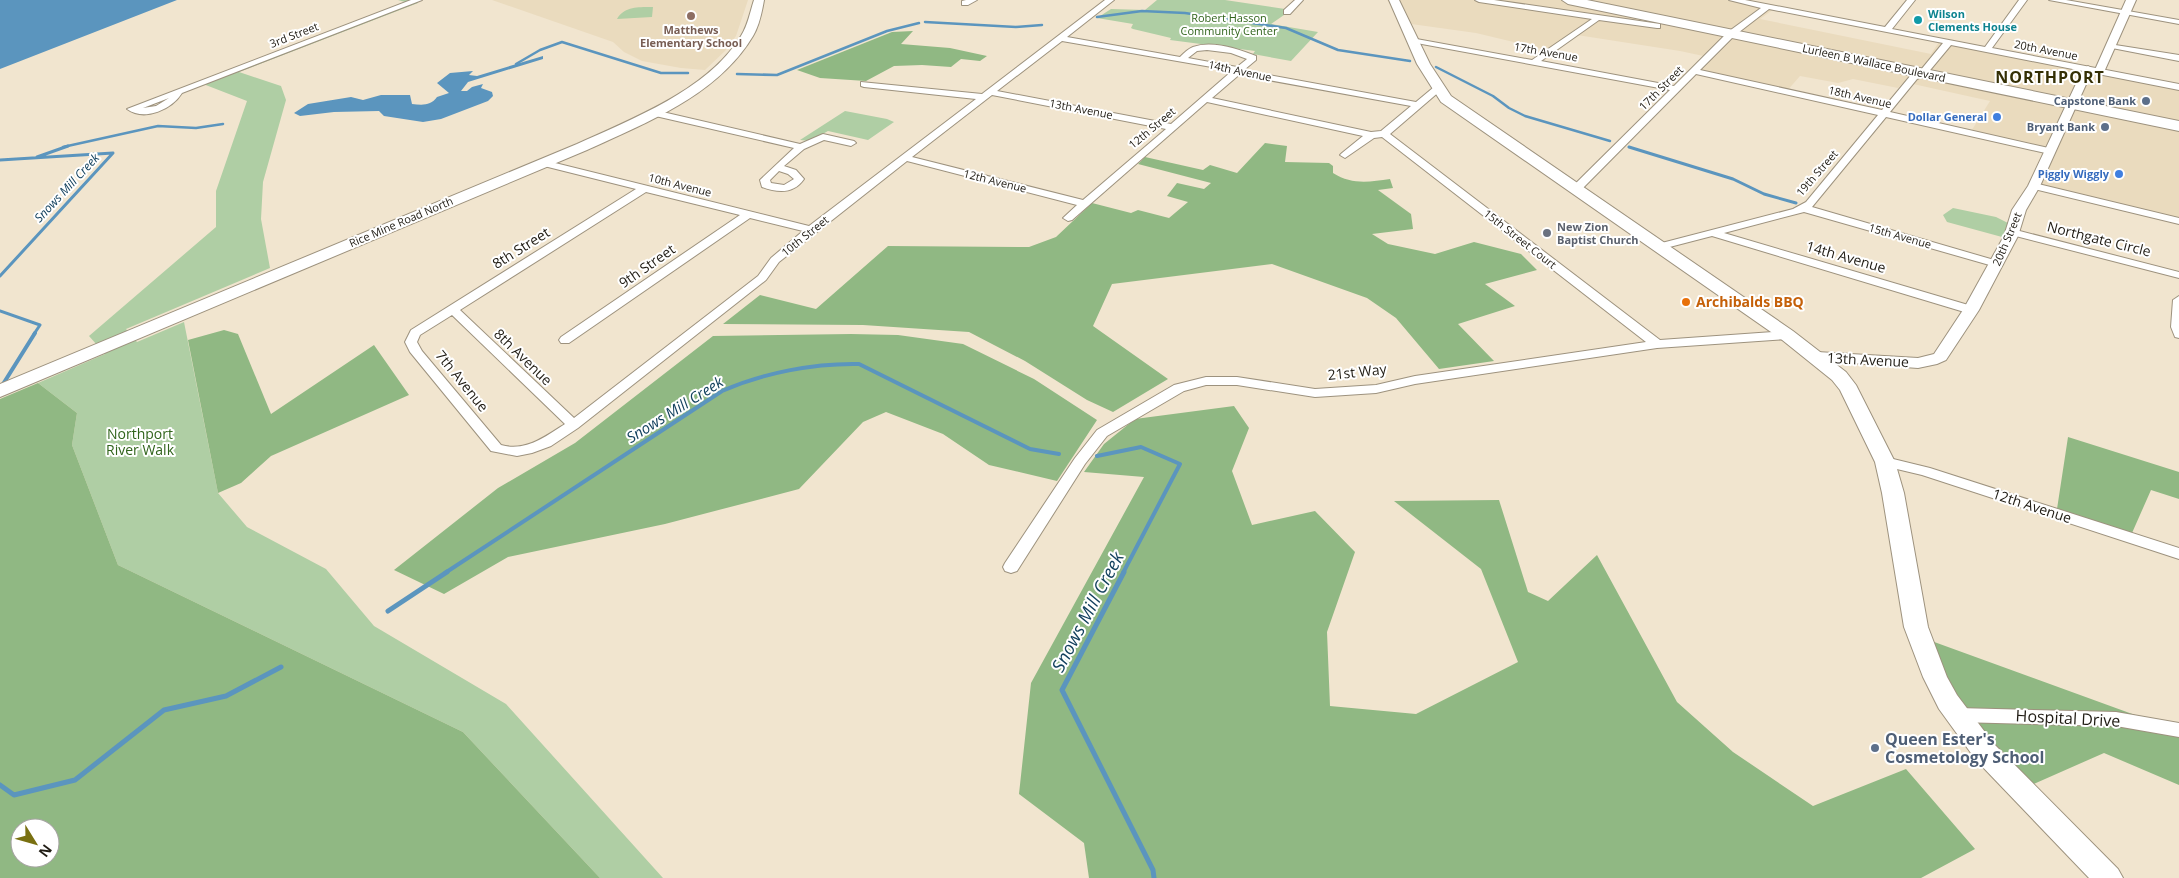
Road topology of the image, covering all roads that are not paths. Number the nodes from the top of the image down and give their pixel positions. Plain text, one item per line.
1 (418, 0) edge
2 (759, 0) edge
3 (973, 0) edge
4 (1110, 0) edge
5 (1299, 0) edge
6 (1394, 0) edge
7 (1479, 0) edge
8 (1568, 0) edge
9 (1733, 0) edge
10 (1912, 0) edge
11 (2023, 0) edge
12 (2053, 0) edge
13 (2131, 0) edge
14 (965, 3) dead end
15 (1767, 7) junction
16 (1287, 12) dead end
17 (2126, 12) junction
18 (1632, 13) junction
19 (1596, 17) junction
20 (1620, 20) junction
21 (2179, 22) edge
22 (1657, 26) dead end
23 (1887, 30) junction
24 (1731, 34) junction
25 (1060, 38) junction
26 (1411, 40) junction
27 (1948, 42) junction
28 (2112, 46) junction
29 (1987, 50) junction
30 (2179, 58) edge
31 (1182, 59) junction
32 (1534, 62) junction
33 (1239, 70) junction
34 (2094, 70) junction
35 (1695, 71) junction
36 (1923, 73) junction
37 (864, 84) dead end
38 (2179, 87) edge
39 (1437, 88) junction
40 (1677, 89) junction
41 (179, 91) dead end
42 (986, 95) junction
43 (1206, 99) junction
44 (1419, 104) junction
45 (2073, 104) junction
46 (654, 113) junction
47 (1883, 114) junction
48 (2179, 126) edge
49 (1172, 127) junction
50 (1384, 134) junction
51 (1371, 135) junction
52 (851, 143) dead end
53 (801, 147) junction
54 (2050, 151) junction
55 (1345, 155) dead end
56 (906, 158) junction
57 (543, 163) junction
58 (779, 168) dead end
59 (2034, 186) junction
60 (643, 189) junction
61 (1576, 190) junction
62 (1083, 203) junction
63 (1803, 208) junction
64 (747, 216) junction
65 (1068, 218) dead end
66 (2179, 221) edge
67 (811, 230) junction
68 (2012, 232) junction
69 (1712, 233) junction
70 (1658, 247) junction
71 (1997, 264) junction
72 (2179, 275) edge
73 (2179, 300) edge
74 (453, 309) junction
75 (1971, 310) junction
76 (415, 333) joint
77 (2179, 334) edge
78 (1787, 335) junction
79 (564, 340) dead end
80 (1657, 344) junction
81 (1817, 357) junction
82 (1918, 363) joint
83 (0, 391) edge
84 (573, 425) junction
85 (496, 448) joint
86 (1885, 462) junction
87 (2179, 554) edge
88 (1011, 566) dead end
89 (1956, 715) junction
90 (2179, 730) edge
91 (2108, 878) edge

1 - 41 street, 3rd Street
2 - 46 main road, Rice Mine Road North
3 - 14 street
4 - 25 street, 10th Street
5 - 16 street
6 - 26 main road
7 - 19 street
8 - 18 highway, Lurleen B Wallace Boulevard
9 - 15 street, 20th Avenue
10 - 23 street
11 - 29 street
12 - 17 street
13 - 17 street, 20th Street
15 - 23 street, 20th Avenue
15 - 24 street, 17th Street
17 - 21 street
17 - 28 street, 20th Street
18 - 20 street
18 - 24 highway, Lurleen B Wallace Boulevard
19 - 20 street
19 - 32 street
20 - 22 street
23 - 27 street, 20th Avenue
24 - 35 street, 17th Street
24 - 36 highway, Lurleen B Wallace Boulevard
25 - 31 street, 14th Avenue
25 - 42 street, 10th Street
26 - 32 street, 17th Avenue
26 - 39 main road
27 - 29 street, 20th Avenue
27 - 36 street, 19th Street
28 - 30 street
28 - 34 street, 20th Street
29 - 34 street, 20th Avenue
31 - 33 street, 14th Avenue
31 - 33 street, 12th Street
32 - 40 street, 17th Avenue
33 - 43 street, 12th Street
33 - 44 street, 14th Avenue
34 - 38 street, 20th Avenue
34 - 45 street, 20th Street
35 - 40 street, 17th Street
35 - 47 street, 18th Avenue
36 - 45 highway, Lurleen B Wallace Boulevard
36 - 47 street, 19th Street
37 - 42 street, 13th Avenue
39 - 44 street
39 - 61 main road
40 - 61 street, 17th Street
42 - 49 street, 13th Avenue
42 - 56 street, 10th Street
43 - 49 street, 12th Street
43 - 51 street
44 - 50 street
45 - 48 highway, Lurleen B Wallace Boulevard
45 - 54 street, 20th Street
46 - 53 street
46 - 57 main road, Rice Mine Road North
47 - 54 street, 18th Avenue
47 - 63 street, 19th Street
49 - 62 street, 12th Street
50 - 51 street
50 - 80 street, 15th Street Court
51 - 55 street
52 - 53 street
53 - 58 street
54 - 59 street, 20th Street
56 - 62 street, 12th Avenue
56 - 67 street, 10th Street
57 - 60 street, 10th Avenue
57 - 83 main road, Rice Mine Road North
59 - 66 street
59 - 68 street, 20th Street
60 - 64 street, 10th Avenue
60 - 74 street, 8th Street
61 - 70 main road
62 - 65 street, 12th Street
63 - 69 street, 19th Street
63 - 71 street, 15th Avenue
64 - 67 street, 10th Avenue
64 - 79 street, 9th Street
67 - 84 street, 10th Street
68 - 71 street, 20th Street
68 - 72 street, Northgate Circle
69 - 70 street, 19th Street
69 - 75 street, 14th Avenue
70 - 78 main road
71 - 75 street, 20th Street
73 - 77 street
74 - 76 street, 8th Street
74 - 84 street, 8th Avenue
75 - 82 street, 20th Street
76 - 85 street, 7th Avenue
78 - 80 street, 21st Way
78 - 81 main road
80 - 88 street, 21st Way
81 - 82 street, 13th Avenue
81 - 86 main road
84 - 85 street, 10th Street
86 - 87 street, 12th Avenue
86 - 89 main road
89 - 90 street, Hospital Drive
89 - 91 main road

